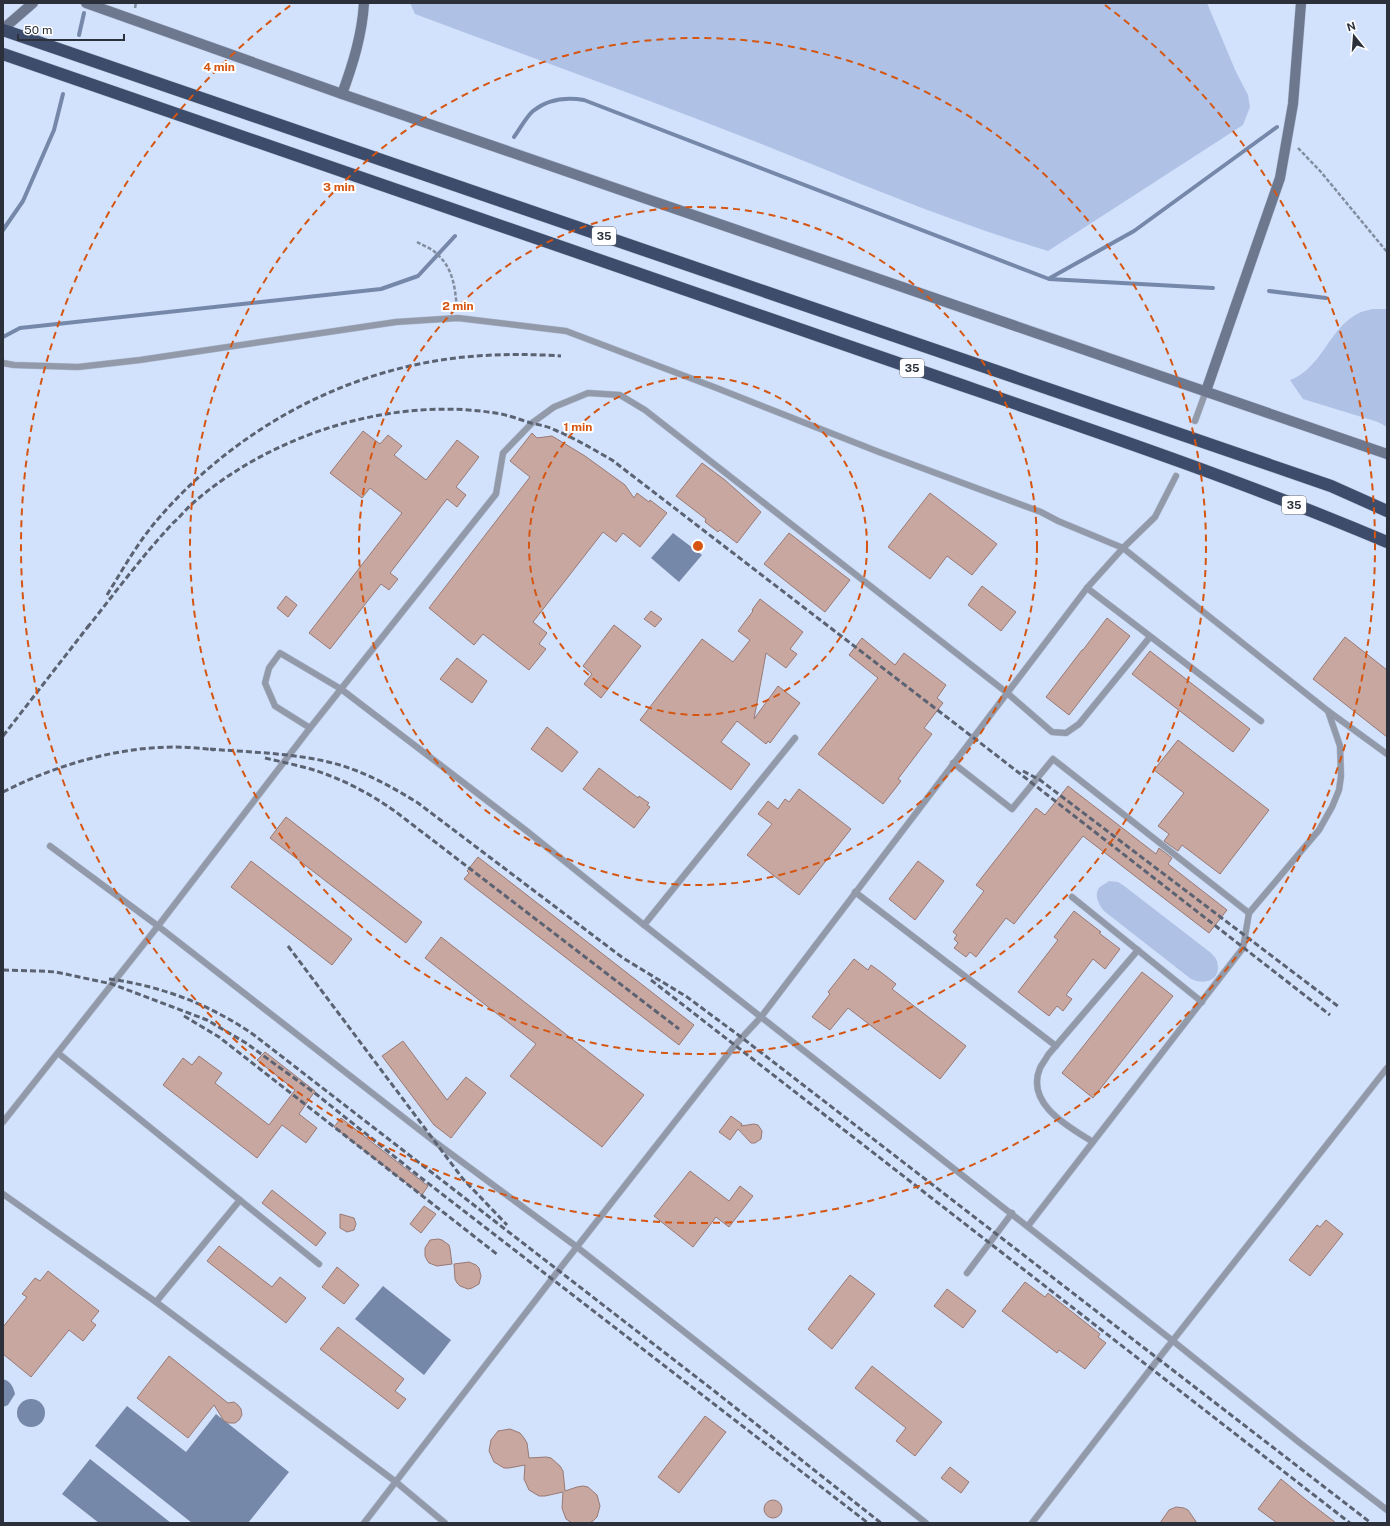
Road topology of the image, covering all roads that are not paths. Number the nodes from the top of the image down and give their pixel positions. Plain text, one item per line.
1 (33, 3) edge
2 (86, 3) edge
3 (364, 3) edge
4 (1301, 3) edge
5 (3, 29) edge
6 (3, 54) edge
7 (342, 94) junction
8 (3, 363) edge
9 (1206, 391) junction
10 (1195, 421) dead end
11 (1387, 454) edge
12 (1176, 476) dead end
13 (1387, 511) edge
14 (1387, 542) edge
15 (1123, 548) junction
16 (1087, 588) junction
17 (1150, 637) junction
18 (341, 689) junction
19 (1006, 692) junction
20 (1328, 711) junction
21 (1261, 721) dead end
22 (310, 728) junction
23 (795, 738) dead end
24 (1387, 754) edge
25 (953, 763) junction
26 (50, 846) dead end
27 (855, 892) junction
28 (1072, 897) dead end
29 (1249, 913) junction
30 (644, 925) junction
31 (158, 926) junction
32 (1138, 950) junction
33 (1202, 1002) junction
34 (761, 1017) junction
35 (1056, 1046) junction
36 (58, 1053) junction
37 (1387, 1068) edge
38 (3, 1122) edge
39 (1093, 1142) junction
40 (3, 1194) edge
41 (240, 1200) junction
42 (1012, 1213) junction
43 (1028, 1226) junction
44 (577, 1247) junction
45 (319, 1264) dead end
46 (967, 1273) dead end
47 (156, 1302) junction
48 (1173, 1341) junction
49 (396, 1482) junction
50 (1387, 1510) edge
51 (364, 1523) edge
52 (445, 1523) edge
53 (926, 1523) edge
54 (1032, 1523) edge

1 - 5 street
2 - 7 street
3 - 7 street
4 - 9 street
5 - 13 highway, 35
6 - 14 highway, 35
7 - 9 street
8 - 15 lane
9 - 10 lane
9 - 11 street
12 - 15 lane
15 - 16 lane
15 - 20 lane
16 - 17 lane
16 - 19 lane
17 - 19 lane
17 - 21 lane
18 - 19 lane
18 - 22 lane
18 - 22 lane
18 - 30 lane
19 - 25 lane
20 - 24 lane
20 - 29 lane
22 - 31 lane
23 - 30 lane
25 - 27 lane
25 - 29 lane
26 - 31 lane
27 - 34 lane
27 - 35 lane
28 - 32 lane
29 - 33 lane
30 - 34 lane
31 - 36 lane
31 - 44 lane
32 - 33 lane
32 - 35 lane
33 - 39 lane
34 - 42 lane
34 - 44 lane
35 - 39 lane
36 - 38 lane
36 - 41 lane
37 - 48 lane
39 - 43 lane
40 - 47 lane
41 - 45 lane
41 - 47 lane
42 - 43 lane
42 - 46 lane
43 - 48 lane
44 - 49 lane
44 - 53 lane
47 - 49 lane
48 - 50 lane
48 - 54 lane
49 - 51 lane
49 - 52 lane

